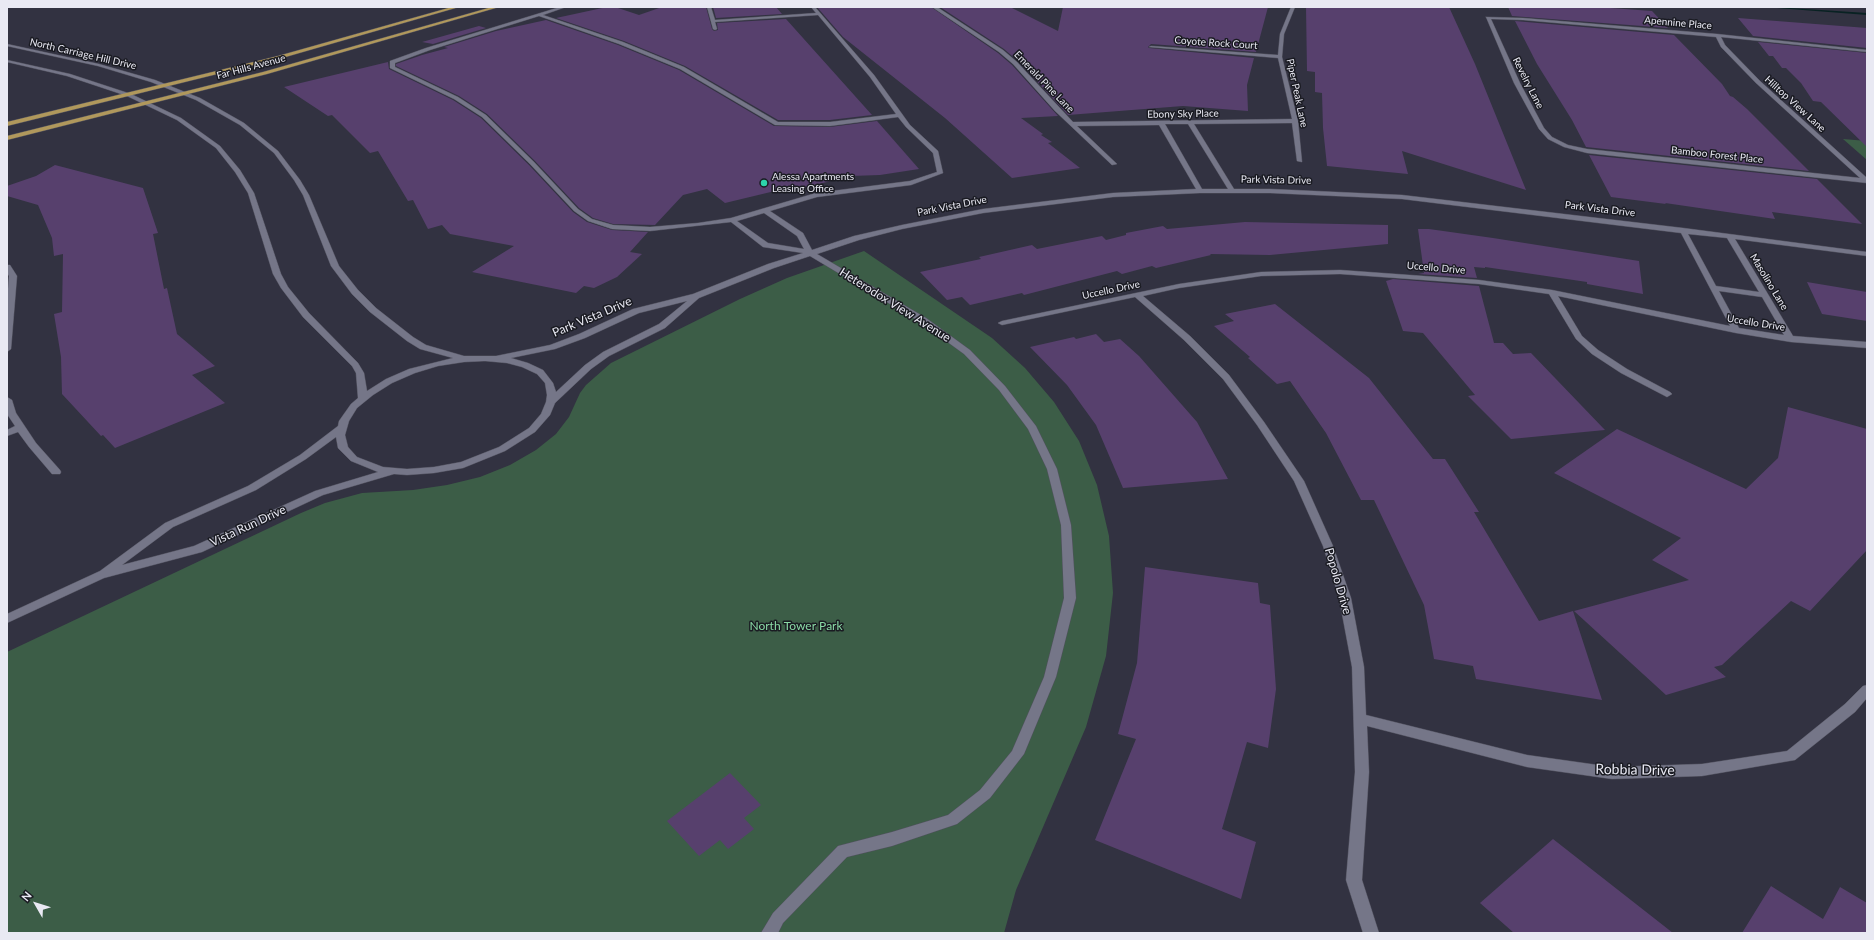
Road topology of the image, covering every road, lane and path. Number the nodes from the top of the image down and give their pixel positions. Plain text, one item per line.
1 (457, 7) edge
2 (497, 7) edge
3 (564, 7) edge
4 (709, 7) edge
5 (813, 7) edge
6 (934, 7) edge
7 (1293, 7) edge
8 (818, 14) junction
9 (540, 15) junction
10 (1488, 18) joint
11 (713, 21) junction
12 (715, 29) dead end
13 (1717, 35) junction
14 (7, 45) edge
15 (1151, 47) dead end
16 (1866, 52) edge
17 (1280, 57) junction
18 (7, 61) edge
19 (166, 85) junction
20 (187, 93) junction
21 (129, 95) junction
22 (147, 104) junction
23 (899, 115) junction
24 (1295, 121) junction
25 (1161, 123) junction
26 (1190, 123) junction
27 (7, 124) edge
28 (1072, 124) junction
29 (7, 138) edge
30 (1566, 146) joint
31 (1300, 161) dead end
32 (1114, 164) dead end
33 (1867, 181) edge
34 (1200, 191) junction
35 (1232, 191) junction
36 (766, 211) junction
37 (732, 220) junction
38 (1683, 230) junction
39 (1729, 236) junction
40 (809, 252) junction
41 (1867, 254) edge
42 (7, 267) edge
43 (1713, 288) junction
44 (1552, 292) junction
45 (1136, 294) junction
46 (1764, 295) junction
47 (696, 296) junction
48 (8, 320) edge
49 (1002, 324) dead end
50 (1736, 331) junction
51 (1791, 339) junction
52 (1867, 345) edge
53 (7, 349) edge
54 (464, 359) junction
55 (496, 359) junction
56 (1667, 394) dead end
57 (363, 398) junction
58 (7, 400) edge
59 (551, 402) junction
60 (21, 427) junction
61 (342, 428) junction
62 (7, 433) edge
63 (394, 471) junction
64 (56, 472) dead end
65 (100, 575) junction
66 (7, 619) edge
67 (1867, 690) edge
68 (1360, 719) junction
69 (769, 933) edge
70 (1371, 933) edge

1 - 19 main road, Far Hills Avenue
2 - 20 main road, Far Hills Avenue
3 - 9 street
4 - 11 street
5 - 8 street
6 - 28 street, Emerald Pine Lane
7 - 17 street, Piper Peak Lane
8 - 11 street
8 - 23 street
9 - 23 street
9 - 37 street
10 - 13 street, Apennine Place
10 - 30 street, Revelry Lane
11 - 12 street
13 - 16 street, Apennine Place
13 - 33 street, Hilltop View Lane
14 - 19 street, North Carriage Hill Drive
15 - 17 street, Coyote Rock Court
17 - 24 street, Piper Peak Lane
18 - 21 street, North Carriage Hill Drive
19 - 20 street, North Carriage Hill Drive
19 - 21 main road, Far Hills Avenue
20 - 22 main road, Far Hills Avenue
20 - 54 street, North Carriage Hill Drive
21 - 22 street, North Carriage Hill Drive
21 - 27 main road, Far Hills Avenue
22 - 29 main road, Far Hills Avenue
22 - 57 street, North Carriage Hill Drive
23 - 36 street
24 - 26 street, Ebony Sky Place
24 - 31 street, Piper Peak Lane
25 - 26 street, Ebony Sky Place
25 - 28 street, Ebony Sky Place
25 - 34 street
26 - 35 street
28 - 32 street, Emerald Pine Lane
30 - 33 street, Bamboo Forest Place
34 - 35 street, Park Vista Drive
34 - 40 street, Park Vista Drive
35 - 38 street, Park Vista Drive
36 - 37 street
36 - 40 street
37 - 40 street
38 - 39 street, Park Vista Drive
38 - 43 street
39 - 41 street, Park Vista Drive
39 - 46 street, Masolino Lane
40 - 47 street, Park Vista Drive
40 - 69 street, Heterodox View Avenue
42 - 48 street
43 - 46 street
43 - 50 street
44 - 45 street, Uccello Drive
44 - 50 street, Uccello Drive
44 - 56 street
45 - 49 street, Uccello Drive
45 - 68 street, Popolo Drive
46 - 51 street, Masolino Lane
47 - 55 street, Park Vista Drive
47 - 59 street, Park Vista Drive
48 - 53 street
50 - 51 street, Uccello Drive
51 - 52 street, Uccello Drive
54 - 55 street
54 - 57 street
55 - 59 street
57 - 61 street
58 - 60 street
59 - 63 street, Park Vista Drive
60 - 62 street
60 - 64 street
61 - 63 street
61 - 65 street, Vista Run Drive
63 - 65 street, Vista Run Drive
65 - 66 street, Vista Run Drive
67 - 68 street, Robbia Drive
68 - 70 street, Popolo Drive

